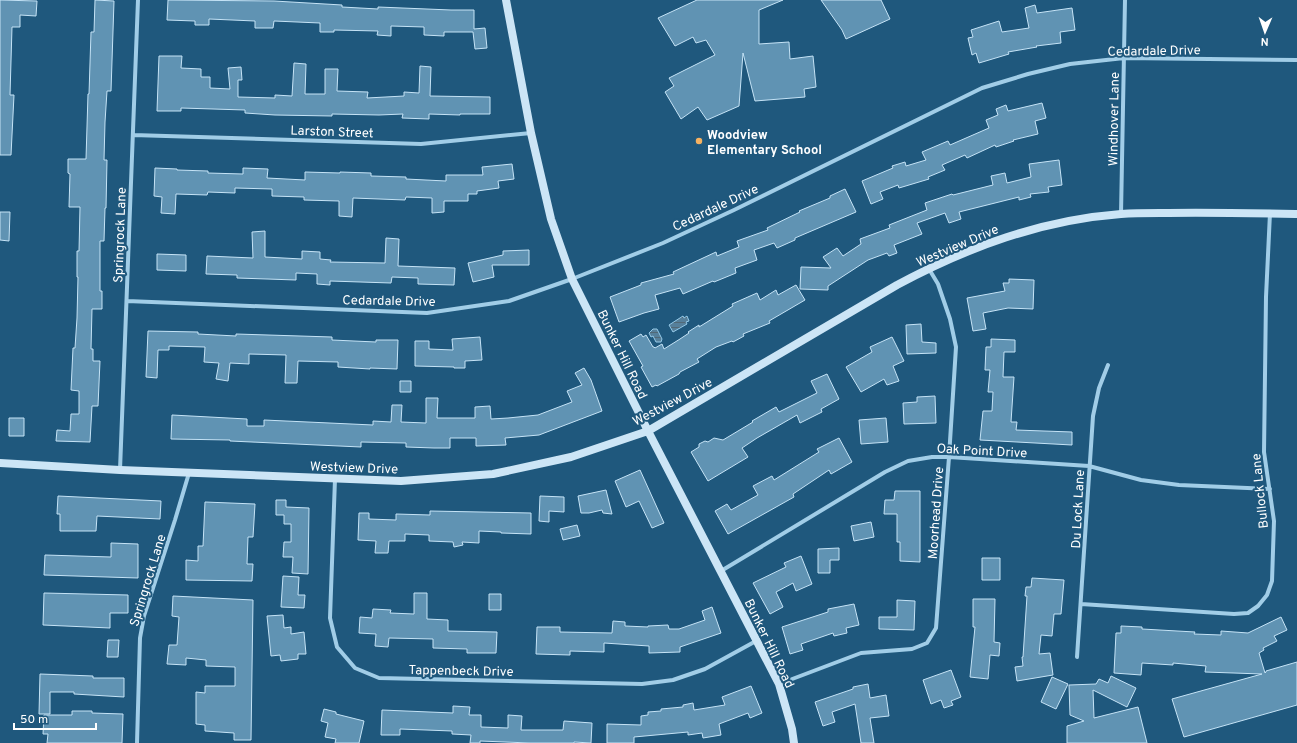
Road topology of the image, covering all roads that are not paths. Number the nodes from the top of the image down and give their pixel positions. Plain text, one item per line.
1 (138, 0) edge
2 (506, 0) edge
3 (1125, 0) edge
4 (1124, 58) junction
5 (1297, 60) edge
6 (531, 133) junction
7 (133, 135) junction
8 (1270, 213) junction
9 (1121, 214) junction
10 (1297, 214) edge
11 (929, 268) junction
12 (572, 279) junction
13 (127, 301) junction
14 (1108, 365) dead end
15 (648, 431) junction
16 (949, 457) junction
17 (0, 463) edge
18 (1089, 466) junction
19 (120, 470) junction
20 (189, 473) junction
21 (335, 479) junction
22 (1270, 489) junction
23 (721, 571) junction
24 (1081, 604) junction
25 (756, 641) junction
26 (1076, 657) dead end
27 (779, 684) junction
28 (137, 743) edge
29 (794, 743) edge

1 - 7 street, Springrock Lane
2 - 6 main road, Bunker Hill Road
3 - 4 street, Windhover Lane
4 - 5 street, Cedardale Drive
4 - 9 street, Windhover Lane
4 - 12 street, Cedardale Drive
6 - 7 street, Larston Street
6 - 12 main road, Bunker Hill Road
7 - 13 street, Springrock Lane
8 - 9 main road, Westview Drive
8 - 10 main road, Westview Drive
8 - 22 street, Bullock Lane
9 - 11 main road, Westview Drive
11 - 15 main road, Westview Drive
11 - 16 street, Moorhead Drive
12 - 13 street, Cedardale Drive
12 - 15 main road, Bunker Hill Road
13 - 19 street, Springrock Lane
14 - 18 street, Du Lock Lane
15 - 21 main road, Westview Drive
15 - 23 main road, Bunker Hill Road
16 - 18 street, Oak Point Drive
16 - 23 street, Oak Point Drive
16 - 27 street, Moorhead Drive
17 - 19 main road, Westview Drive
18 - 22 street, Oak Point Drive
18 - 24 street, Du Lock Lane
19 - 20 main road, Westview Drive
20 - 21 main road, Westview Drive
20 - 28 street, Springrock Lane
21 - 25 street, Tappenbeck Drive
22 - 24 street, Bullock Lane
23 - 25 main road, Bunker Hill Road
24 - 26 street, Du Lock Lane
25 - 27 main road, Bunker Hill Road
27 - 29 main road, Bunker Hill Road

